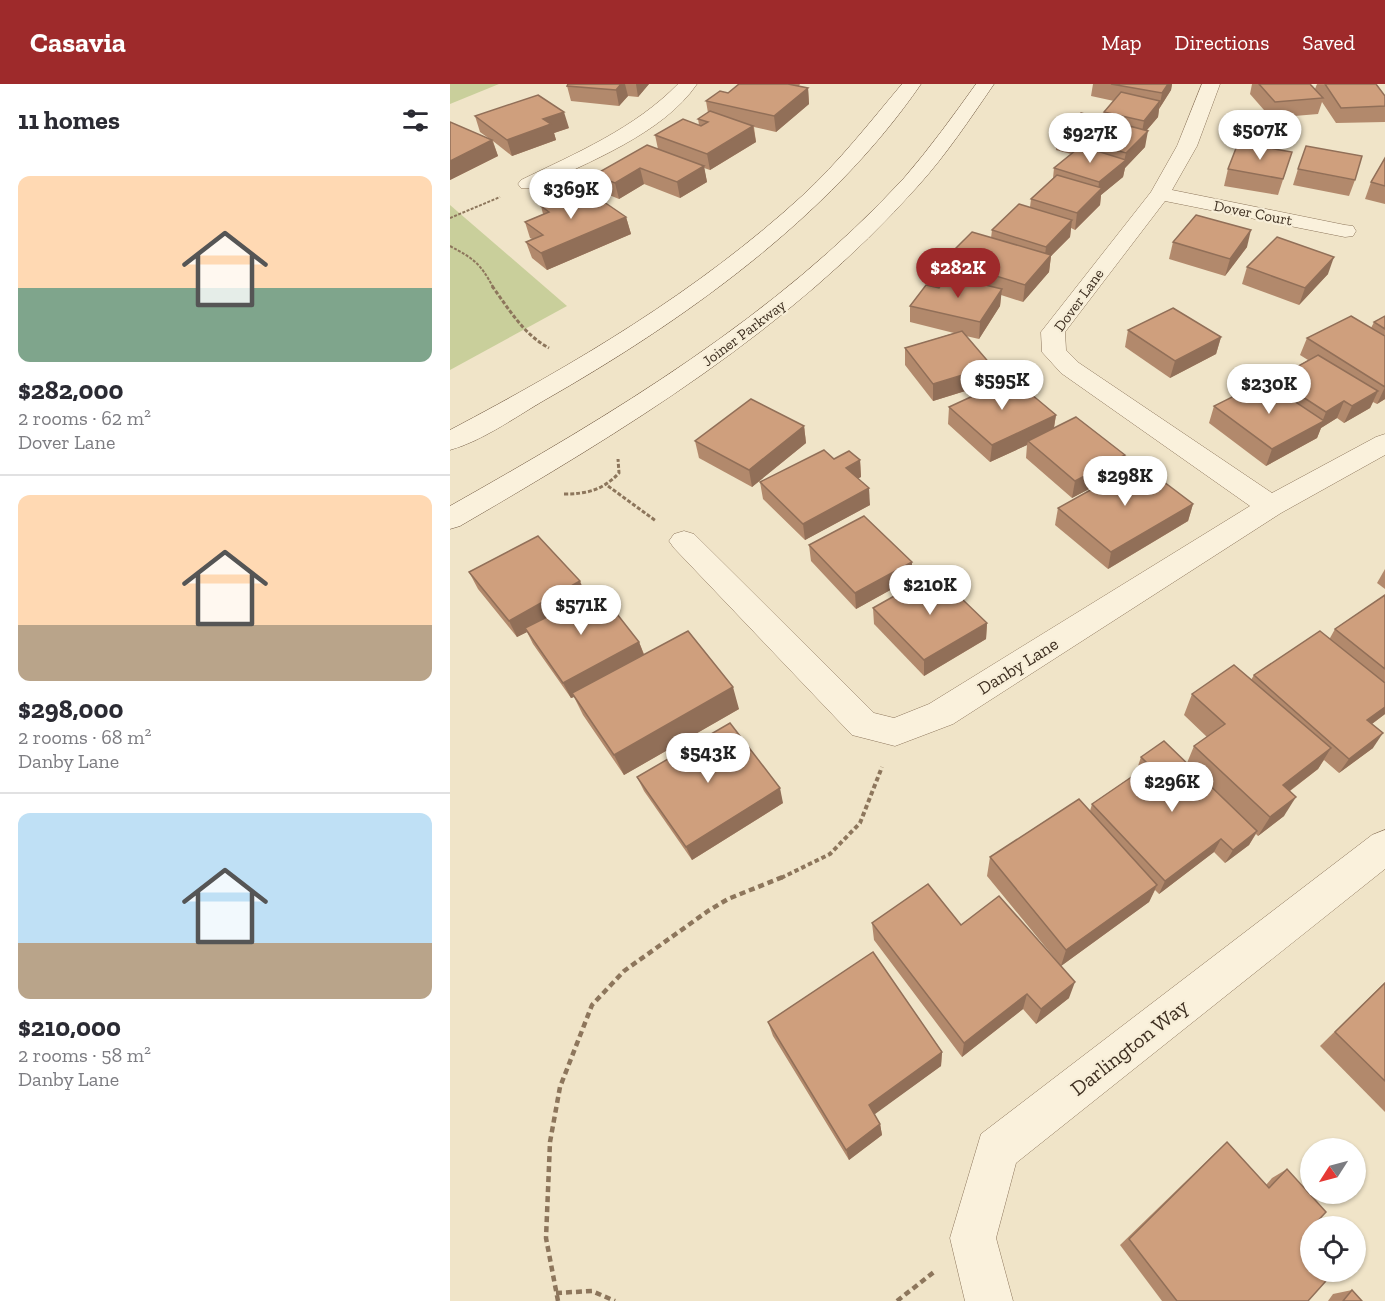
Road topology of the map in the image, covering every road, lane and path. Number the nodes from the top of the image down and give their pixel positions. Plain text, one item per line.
1 (688, 84) edge
2 (912, 84) edge
3 (985, 84) edge
4 (1211, 84) edge
5 (528, 184) joint
6 (1160, 194) junction
7 (450, 218) edge
8 (1345, 231) dead end
9 (450, 246) edge
10 (580, 367) junction
11 (450, 441) edge
12 (1385, 443) edge
13 (608, 486) dead end
14 (1272, 506) junction
15 (450, 519) edge
16 (684, 541) joint
17 (895, 732) junction
18 (1385, 847) edge
19 (556, 1293) junction
20 (558, 1301) edge
21 (615, 1301) edge
22 (989, 1301) edge

1 - 5 street
2 - 10 street
3 - 15 street, Joiner Parkway
4 - 6 street, Dover Lane
5 - 7 path
6 - 8 street, Dover Court
6 - 14 street, Dover Lane
9 - 10 path
10 - 11 street
12 - 14 street, Danby Lane
13 - 16 path
14 - 17 street, Danby Lane
16 - 17 street
17 - 19 path
18 - 22 street, Darlington Way
19 - 20 path
19 - 21 path

